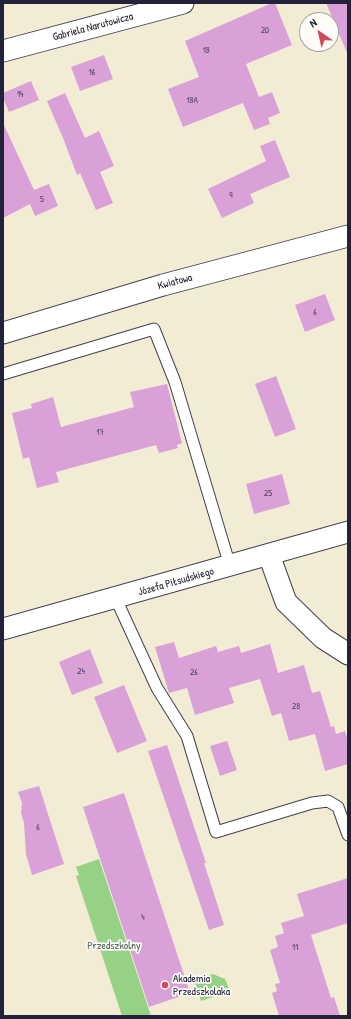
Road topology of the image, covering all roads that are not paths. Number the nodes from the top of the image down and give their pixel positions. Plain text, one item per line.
1 (183, 3) edge
2 (3, 51) edge
3 (348, 236) edge
4 (3, 333) edge
5 (3, 374) edge
6 (348, 532) edge
7 (269, 555) junction
8 (230, 566) junction
9 (116, 599) junction
10 (3, 629) edge
11 (348, 654) edge
12 (348, 835) edge

1 - 2 street, Gabriela Narutowicza
3 - 4 street, Kwiatowa
5 - 8 lane
6 - 7 street, Józefa Piłsudskiego
7 - 8 street, Józefa Piłsudskiego
7 - 11 street
8 - 9 street, Józefa Piłsudskiego
9 - 10 street, Józefa Piłsudskiego
9 - 12 lane

